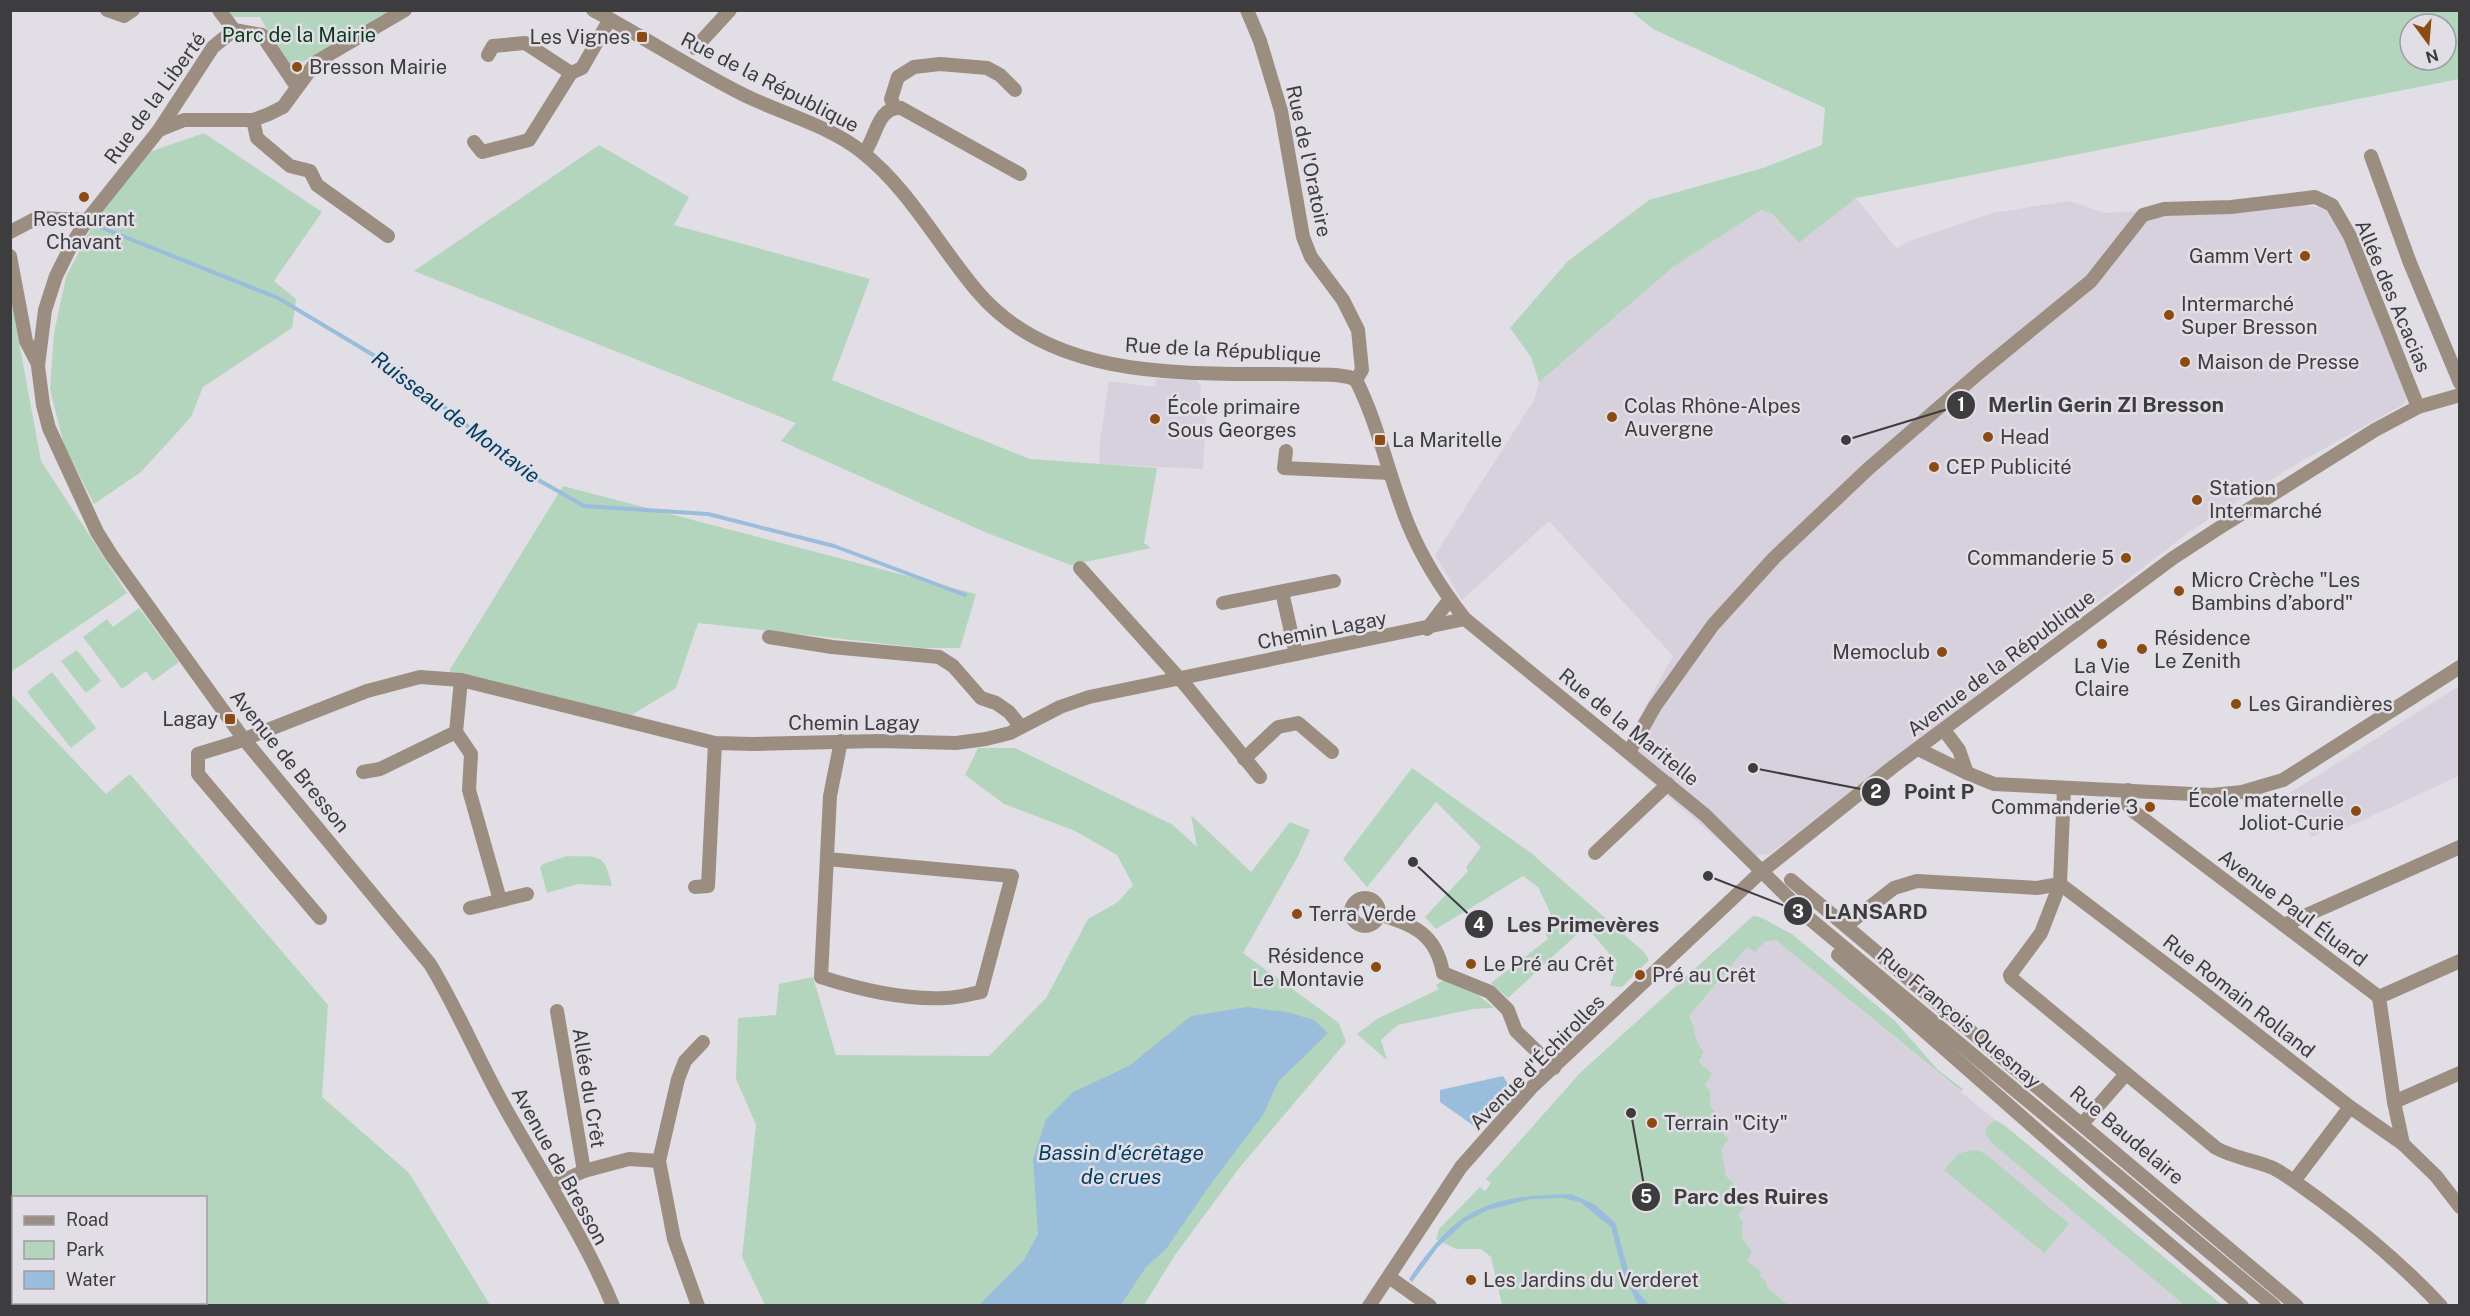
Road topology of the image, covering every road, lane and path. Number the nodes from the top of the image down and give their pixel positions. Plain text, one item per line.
1 (107, 10) edge
2 (133, 10) edge
3 (219, 10) edge
4 (405, 10) edge
5 (593, 10) edge
6 (730, 10) edge
7 (1246, 10) edge
8 (610, 19) junction
9 (234, 30) junction
10 (695, 48) dead end
11 (488, 54) dead end
12 (571, 72) junction
13 (297, 87) junction
14 (1015, 90) dead end
15 (895, 107) junction
16 (253, 120) junction
17 (159, 130) junction
18 (474, 142) dead end
19 (864, 153) junction
20 (2371, 156) dead end
21 (1020, 174) dead end
22 (87, 220) junction
23 (10, 232) edge
24 (388, 236) dead end
25 (10, 256) edge
26 (38, 366) junction
27 (1356, 380) junction
28 (2460, 383) edge
29 (2460, 395) edge
30 (2418, 407) junction
31 (1286, 451) dead end
32 (1390, 472) junction
33 (1080, 568) dead end
34 (1334, 581) dead end
35 (1282, 592) junction
36 (1450, 599) junction
37 (1223, 603) dead end
38 (1465, 619) junction
39 (1427, 628) junction
40 (769, 637) dead end
41 (1296, 654) junction
42 (2460, 667) edge
43 (1177, 679) junction
44 (461, 680) junction
45 (1021, 727) junction
46 (1944, 730) junction
47 (456, 732) junction
48 (243, 738) junction
49 (841, 741) junction
50 (715, 743) junction
51 (1918, 749) junction
52 (1332, 752) dead end
53 (1629, 752) junction
54 (1244, 759) junction
55 (363, 772) dead end
56 (1967, 773) junction
57 (1260, 777) dead end
58 (1668, 784) junction
59 (2064, 788) junction
60 (2128, 790) junction
61 (2460, 847) edge
62 (1595, 854) dead end
63 (827, 859) junction
64 (1762, 871) junction
65 (1791, 880) dead end
66 (2060, 884) junction
67 (695, 886) dead end
68 (527, 894) dead end
69 (500, 900) junction
70 (470, 908) dead end
71 (1379, 914) dead end
72 (320, 918) dead end
73 (1847, 925) junction
74 (2284, 925) junction
75 (2460, 962) edge
76 (2379, 997) junction
77 (557, 1011) dead end
78 (703, 1042) dead end
79 (1554, 1068) junction
80 (2460, 1073) edge
81 (2126, 1074) junction
82 (2394, 1102) junction
83 (2350, 1107) junction
84 (2083, 1123) junction
85 (2403, 1144) junction
86 (659, 1161) junction
87 (584, 1171) junction
88 (2294, 1181) junction
89 (550, 1186) junction
90 (2460, 1208) edge
91 (1394, 1280) junction
92 (613, 1305) edge
93 (698, 1305) edge
94 (1369, 1305) edge
95 (1430, 1305) edge
96 (2242, 1305) edge
97 (2274, 1305) edge
98 (2297, 1305) edge
99 (2441, 1305) edge

1 - 2 street
3 - 9 street
4 - 13 street
5 - 8 street, Rue de la République
6 - 10 street
7 - 27 street, Rue de l'Oratoire
8 - 12 street
8 - 19 street, Rue de la République
9 - 13 street
9 - 17 street, Rue de la Liberté
11 - 12 street
12 - 18 street
13 - 16 street
14 - 15 street
15 - 19 street, Rue de la République
15 - 21 street
16 - 17 street
16 - 24 street
17 - 22 street, Rue de la Liberté
19 - 27 street, Rue de la République
20 - 28 street
22 - 23 street
22 - 26 street, Avenue de Bresson
25 - 26 street
26 - 48 street, Avenue de Bresson
27 - 32 street
29 - 30 street, Avenue de la République
30 - 46 street, Avenue de la République
30 - 53 street, Allée des Acacias
31 - 32 street
32 - 36 street
33 - 43 street
34 - 35 street
35 - 37 street
35 - 41 street
36 - 38 street
36 - 39 street
38 - 39 street, Chemin Lagay
38 - 53 street, Rue de la Maritelle
39 - 41 street, Chemin Lagay
40 - 45 street
41 - 43 street, Chemin Lagay
42 - 60 street
43 - 45 street, Chemin Lagay
43 - 54 street
44 - 47 street
44 - 48 street, Chemin Lagay
44 - 50 street, Chemin Lagay
45 - 49 street, Chemin Lagay
46 - 51 street, Avenue de la République
46 - 56 street
47 - 55 street
47 - 69 street
48 - 72 street, Chemin Lagay
48 - 89 street, Avenue de Bresson
49 - 50 street, Chemin Lagay
49 - 63 street
50 - 67 street
51 - 56 street
51 - 64 street, Avenue de la République
52 - 54 street
53 - 58 street, Rue de la Maritelle
54 - 57 street
56 - 59 street
58 - 62 street
58 - 64 street, Rue de la Maritelle
59 - 60 street
59 - 66 street
60 - 74 street, Avenue Paul Éluard
61 - 74 street
63 - 63 street
64 - 79 street, Avenue d'Échirolles
64 - 96 street, Rue François Quesnay
64 - 97 street, Rue François Quesnay
65 - 73 street, Rue Baudelaire
66 - 73 street
66 - 81 street
66 - 83 street, Rue Romain Rolland
68 - 69 street
69 - 70 street
71 - 79 street
73 - 84 street, Rue Baudelaire
74 - 76 street, Avenue Paul Éluard
75 - 76 street
76 - 82 street
77 - 87 street, Allée du Crêt
78 - 86 street
79 - 91 street, Avenue d'Échirolles
80 - 82 street
81 - 84 street
81 - 88 street
82 - 85 street
83 - 85 street, Rue Romain Rolland
83 - 88 street
84 - 98 street, Rue Baudelaire
85 - 90 street, Rue Romain Rolland
86 - 87 street
86 - 93 street
87 - 89 street
88 - 99 street
89 - 92 street, Avenue de Bresson
91 - 94 street, Avenue d'Échirolles
91 - 95 street

